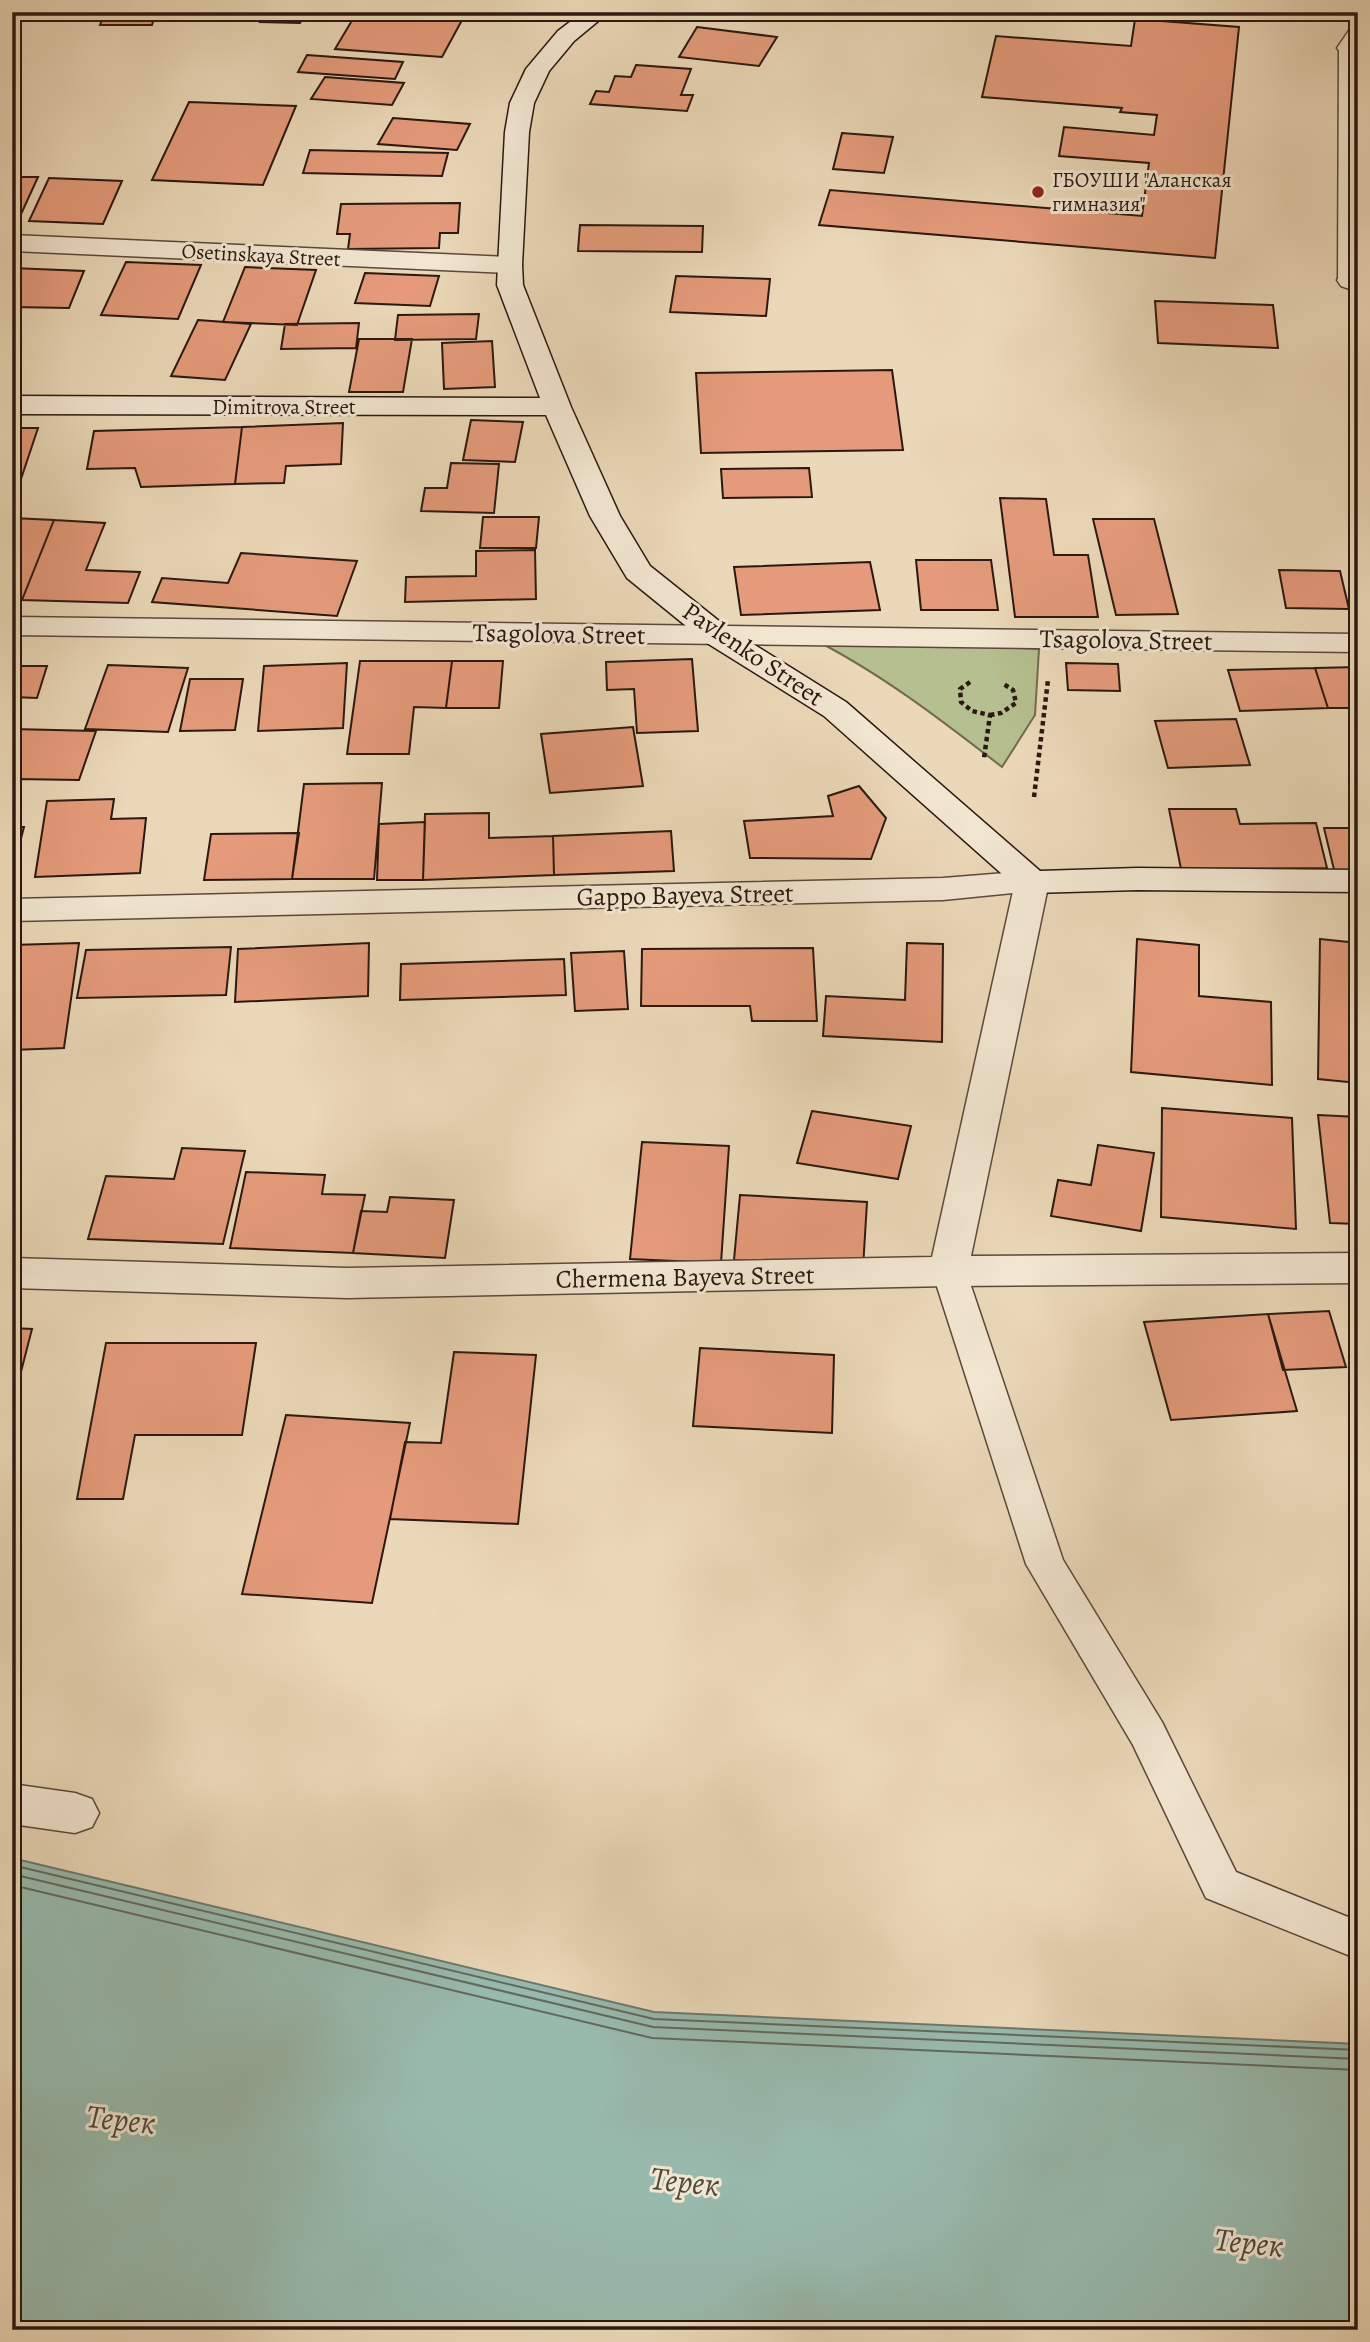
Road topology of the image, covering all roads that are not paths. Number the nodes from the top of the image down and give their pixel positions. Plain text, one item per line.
1 (598, 12) edge
2 (1354, 41) edge
3 (12, 243) edge
4 (509, 265) junction
5 (1354, 282) edge
6 (12, 405) edge
7 (557, 407) junction
8 (12, 626) edge
9 (718, 636) junction
10 (1358, 643) edge
11 (1358, 881) edge
12 (1032, 882) junction
13 (12, 910) edge
14 (1358, 1268) edge
15 (949, 1272) junction
16 (12, 1273) edge
17 (12, 1804) edge
18 (75, 1813) dead end
19 (1358, 1940) edge

1 - 4 street, Pavlenko Street
2 - 5 lane
3 - 4 street, Osetinskaya Street
4 - 7 street, Pavlenko Street
6 - 7 street, Dimitrova Street
7 - 9 street, Pavlenko Street
8 - 9 street, Tsagolova Street
9 - 10 street, Tsagolova Street
9 - 12 street, Pavlenko Street
11 - 12 street, Gappo Bayeva Street
12 - 13 street, Gappo Bayeva Street
12 - 15 street
14 - 15 street, Chermena Bayeva Street
15 - 16 street, Chermena Bayeva Street
15 - 19 lane
17 - 18 street

